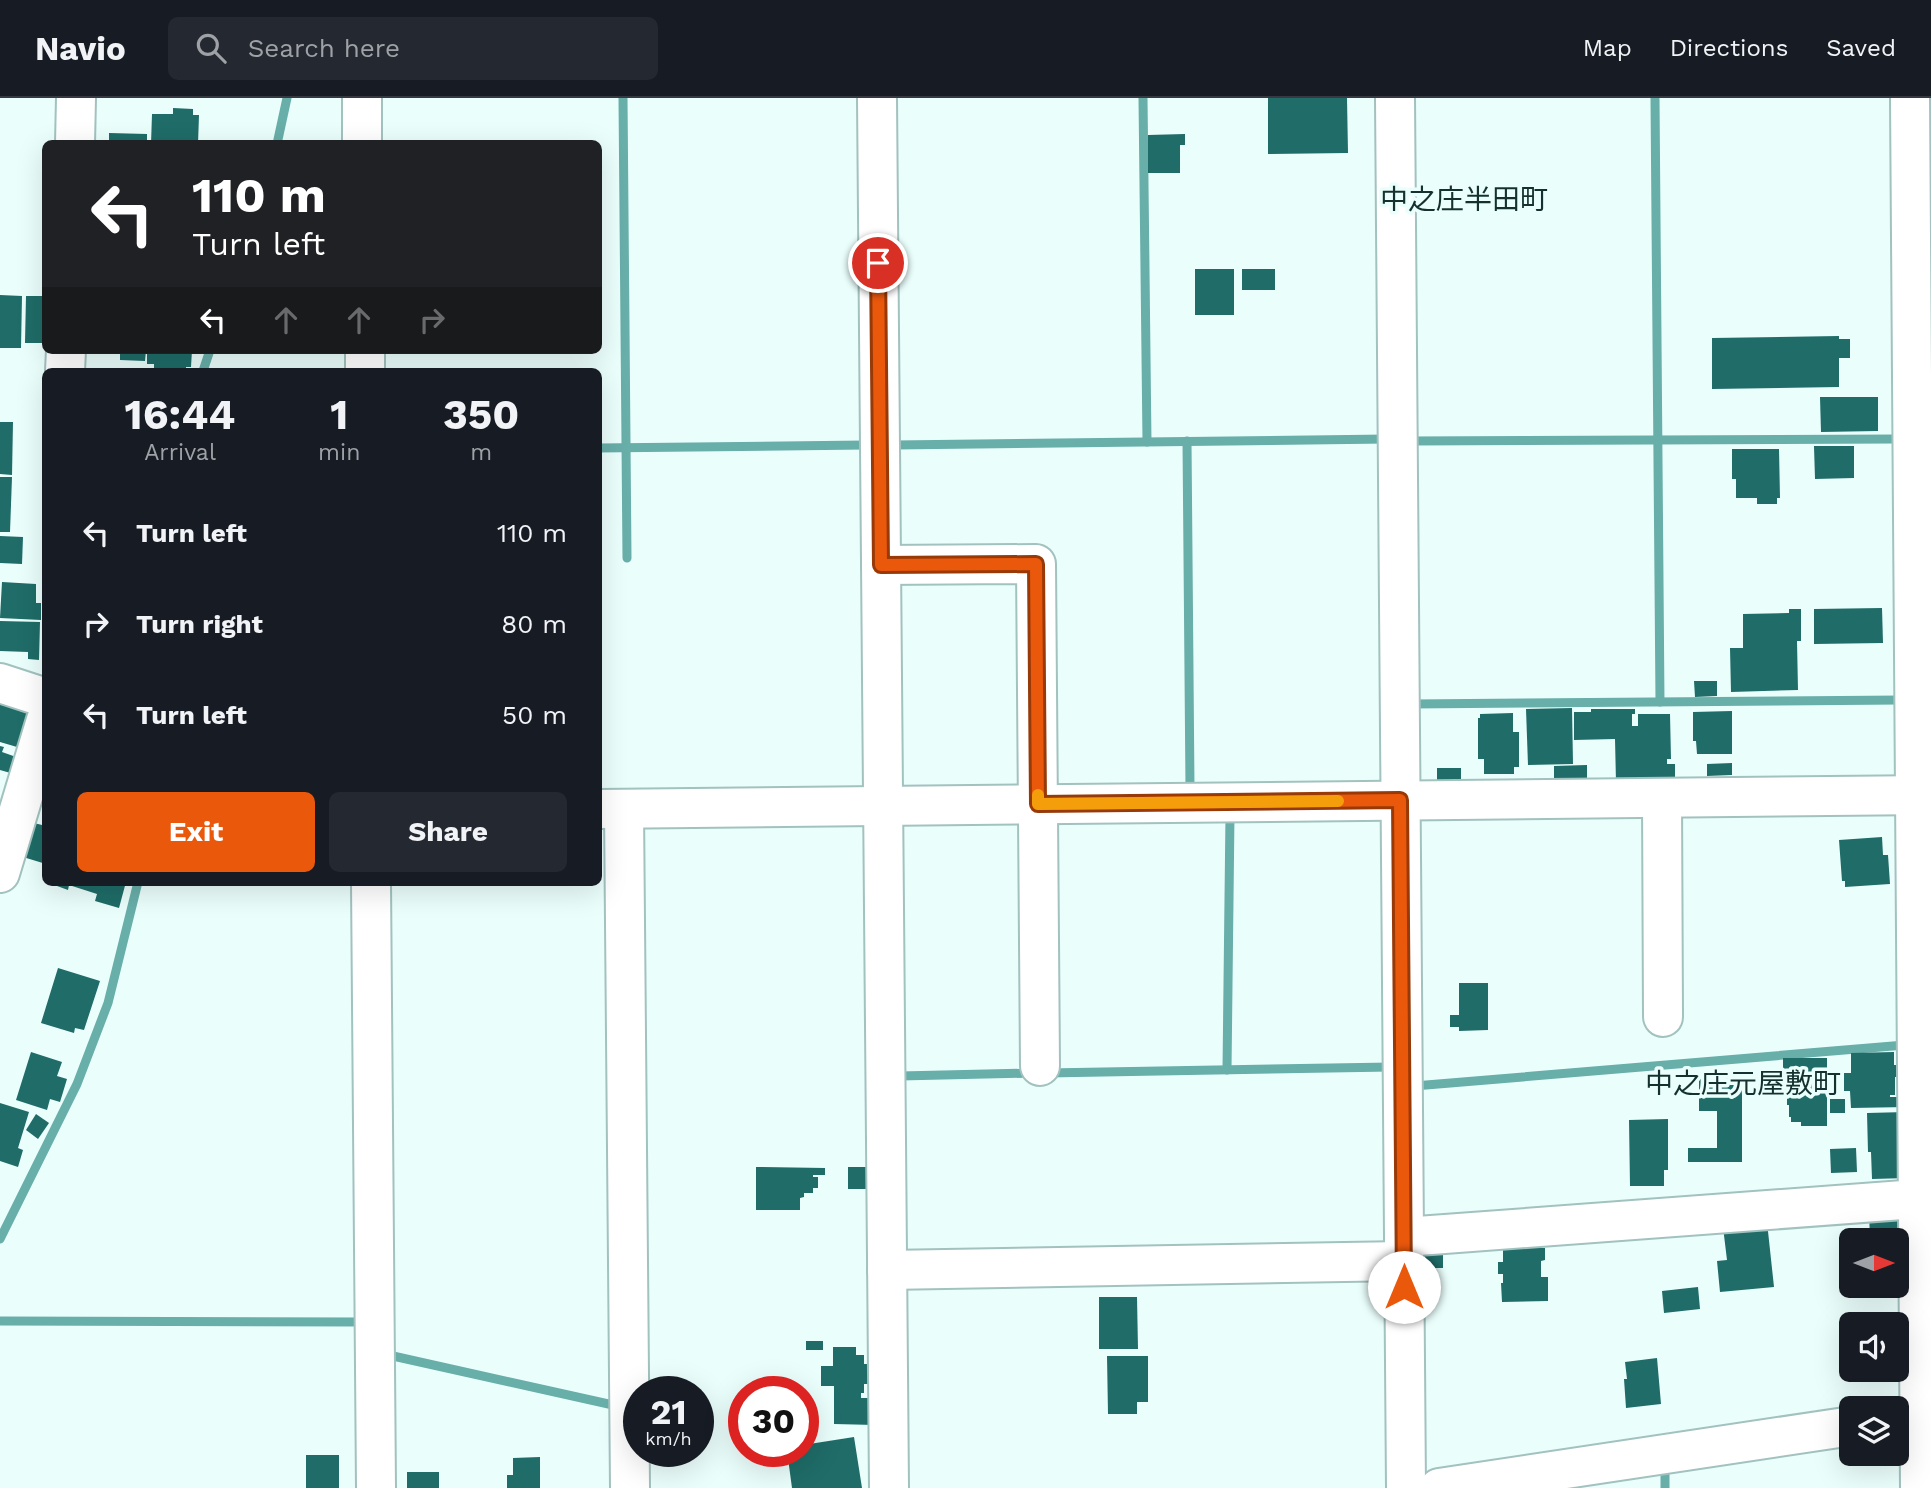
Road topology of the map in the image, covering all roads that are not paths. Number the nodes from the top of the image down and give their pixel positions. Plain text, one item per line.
1 (76, 98) edge
2 (362, 98) edge
3 (877, 98) edge
4 (1395, 98) edge
5 (1910, 98) edge
6 (75, 140) edge
7 (362, 140) edge
8 (881, 565) junction
9 (0, 683) edge
10 (42, 697) edge
11 (42, 733) edge
12 (1923, 795) edge
13 (1662, 797) junction
14 (1400, 800) junction
15 (1038, 804) junction
16 (883, 806) junction
17 (611, 809) edge
18 (0, 873) edge
19 (371, 886) edge
20 (1663, 1017) dead end
21 (1040, 1066) dead end
22 (1924, 1199) edge
23 (1404, 1249) junction
24 (887, 1270) junction
25 (1916, 1417) edge
26 (1839, 1428) edge
27 (376, 1488) edge
28 (630, 1488) edge
29 (889, 1488) edge
30 (1406, 1488) edge
31 (1439, 1488) edge
32 (1920, 1488) edge

1 - 6 street
2 - 7 street
3 - 8 street
4 - 14 street
5 - 12 street
8 - 15 street
8 - 16 street
9 - 10 street
11 - 18 street
12 - 13 street
12 - 22 street
13 - 14 street
13 - 20 street
14 - 15 street
14 - 23 street
15 - 16 street
15 - 21 street
16 - 17 street
16 - 24 street
17 - 28 street
19 - 27 street
22 - 23 street
22 - 25 street
23 - 24 street
23 - 30 street
24 - 29 street
25 - 32 street
26 - 31 street

